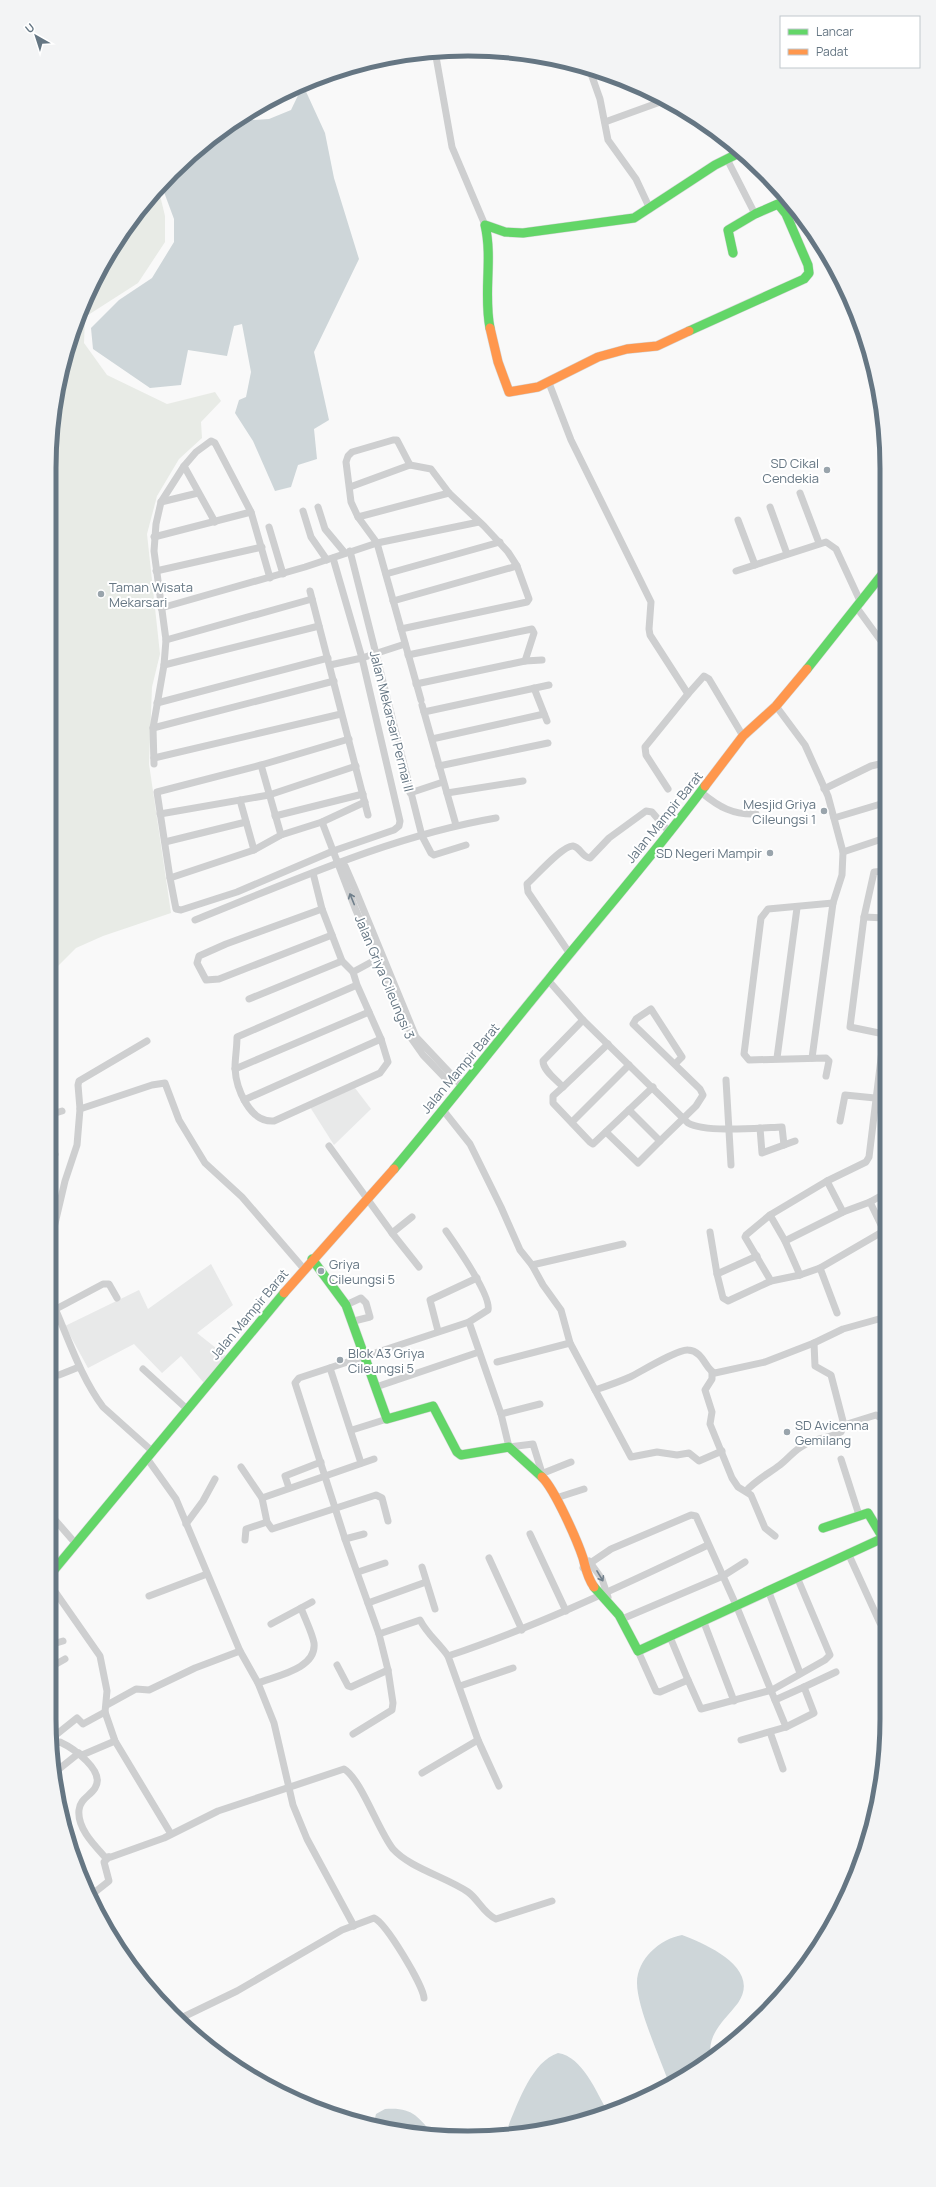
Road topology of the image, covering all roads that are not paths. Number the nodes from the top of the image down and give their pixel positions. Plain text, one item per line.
1 (436, 58) edge
2 (592, 76) edge
3 (659, 103) edge
4 (605, 122) junction
5 (736, 155) edge
6 (727, 159) junction
7 (650, 209) junction
8 (755, 214) junction
9 (796, 219) edge
10 (790, 222) junction
11 (485, 225) junction
12 (733, 254) dead end
13 (548, 383) junction
14 (410, 465) junction
15 (184, 466) junction
16 (350, 487) junction
17 (198, 493) junction
18 (800, 493) dead end
19 (449, 494) junction
20 (161, 502) junction
21 (318, 507) dead end
22 (770, 507) dead end
23 (303, 511) dead end
24 (251, 512) junction
25 (358, 517) junction
26 (738, 520) dead end
27 (215, 522) junction
28 (479, 522) junction
29 (268, 527) dead end
30 (154, 537) junction
31 (500, 542) junction
32 (377, 543) junction
33 (819, 543) junction
34 (262, 547) junction
35 (787, 554) junction
36 (338, 555) junction
37 (755, 565) junction
38 (517, 566) junction
39 (156, 571) junction
40 (736, 571) dead end
41 (283, 574) junction
42 (386, 574) junction
43 (880, 577) edge
44 (270, 578) junction
45 (393, 601) junction
46 (859, 605) junction
47 (161, 608) junction
48 (319, 626) junction
49 (401, 629) junction
50 (880, 639) edge
51 (166, 640) junction
52 (405, 644) junction
53 (408, 655) junction
54 (368, 656) junction
55 (542, 660) dead end
56 (525, 661) junction
57 (329, 662) junction
58 (164, 665) junction
59 (334, 681) junction
60 (416, 684) junction
61 (549, 685) dead end
62 (534, 688) junction
63 (688, 694) junction
64 (157, 703) junction
65 (776, 706) junction
66 (424, 712) junction
67 (341, 714) junction
68 (153, 728) junction
69 (743, 736) junction
70 (349, 738) junction
71 (432, 739) junction
72 (548, 743) dead end
73 (880, 764) edge
74 (262, 766) junction
75 (356, 766) junction
76 (439, 766) junction
77 (523, 781) dead end
78 (443, 782) junction
79 (668, 789) dead end
80 (824, 789) junction
81 (702, 792) junction
82 (410, 793) junction
83 (447, 793) junction
84 (363, 794) junction
85 (269, 795) junction
86 (240, 800) junction
87 (365, 802) junction
88 (880, 804) edge
89 (160, 814) junction
90 (756, 814) dead end
91 (368, 815) dead end
92 (275, 816) junction
93 (496, 818) dead end
94 (834, 818) junction
95 (246, 822) junction
96 (322, 822) junction
97 (456, 825) junction
98 (670, 833) junction
99 (281, 835) junction
100 (422, 836) junction
101 (880, 840) edge
102 (165, 842) junction
103 (466, 845) dead end
104 (254, 850) junction
105 (843, 852) junction
106 (336, 856) junction
107 (880, 871) edge
108 (314, 873) junction
109 (170, 878) junction
110 (832, 904) junction
111 (797, 908) junction
112 (322, 909) junction
113 (864, 918) junction
114 (880, 918) edge
115 (195, 920) dead end
116 (332, 935) junction
117 (570, 954) junction
118 (377, 959) junction
119 (342, 961) junction
120 (383, 966) junction
121 (353, 972) junction
122 (548, 980) junction
123 (357, 985) junction
124 (249, 999) dead end
125 (369, 1012) junction
126 (583, 1020) junction
127 (880, 1033) edge
128 (381, 1040) junction
129 (147, 1041) dead end
130 (608, 1044) junction
131 (778, 1058) junction
132 (812, 1058) junction
133 (675, 1064) junction
134 (629, 1065) junction
135 (235, 1069) junction
136 (826, 1076) dead end
137 (726, 1080) dead end
138 (463, 1087) junction
139 (563, 1087) junction
140 (653, 1087) junction
141 (880, 1087) edge
142 (875, 1098) junction
143 (244, 1100) junction
144 (80, 1109) junction
145 (443, 1110) junction
146 (629, 1110) junction
147 (62, 1111) dead end
148 (56, 1113) edge
149 (683, 1119) junction
150 (840, 1121) dead end
151 (572, 1122) junction
152 (729, 1128) junction
153 (760, 1128) junction
154 (606, 1132) junction
155 (660, 1141) junction
156 (795, 1141) dead end
157 (784, 1145) junction
158 (329, 1146) dead end
159 (731, 1165) dead end
160 (827, 1181) junction
161 (880, 1196) edge
162 (367, 1200) junction
163 (870, 1202) junction
164 (843, 1212) junction
165 (770, 1214) junction
166 (412, 1217) dead end
167 (56, 1221) edge
168 (880, 1223) edge
169 (446, 1231) dead end
170 (710, 1232) dead end
171 (392, 1233) junction
172 (880, 1233) edge
173 (785, 1241) junction
174 (623, 1244) dead end
175 (757, 1256) junction
176 (312, 1259) junction
177 (532, 1265) junction
178 (419, 1267) dead end
179 (820, 1268) junction
180 (304, 1269) junction
181 (717, 1274) junction
182 (800, 1275) junction
183 (477, 1278) junction
184 (771, 1280) junction
185 (117, 1298) dead end
186 (346, 1305) junction
187 (56, 1309) joint
188 (837, 1313) dead end
189 (880, 1319) edge
190 (354, 1321) junction
191 (469, 1322) junction
192 (438, 1331) junction
193 (570, 1343) junction
194 (814, 1343) junction
195 (479, 1352) junction
196 (365, 1356) junction
197 (497, 1362) dead end
198 (78, 1367) junction
199 (330, 1368) junction
200 (143, 1369) dead end
201 (712, 1372) junction
202 (59, 1375) dead end
203 (376, 1387) junction
204 (595, 1390) junction
205 (540, 1404) dead end
206 (187, 1409) junction
207 (501, 1414) junction
208 (880, 1417) edge
209 (387, 1419) junction
210 (844, 1425) junction
211 (352, 1430) junction
212 (509, 1448) junction
213 (722, 1451) junction
214 (149, 1454) junction
215 (374, 1459) dead end
216 (841, 1459) dead end
217 (322, 1462) junction
218 (571, 1462) dead end
219 (361, 1463) junction
220 (241, 1467) dead end
221 (542, 1473) junction
222 (326, 1475) junction
223 (215, 1479) dead end
224 (289, 1488) junction
225 (584, 1489) dead end
226 (746, 1491) junction
227 (262, 1498) junction
228 (556, 1498) junction
229 (336, 1508) junction
230 (859, 1515) junction
231 (56, 1521) dead end
232 (388, 1521) dead end
233 (267, 1522) junction
234 (186, 1524) junction
235 (822, 1528) dead end
236 (880, 1533) edge
237 (364, 1534) dead end
238 (530, 1534) dead end
239 (775, 1536) dead end
240 (345, 1539) junction
241 (245, 1540) dead end
242 (880, 1543) edge
243 (76, 1544) junction
244 (708, 1545) junction
245 (848, 1553) junction
246 (489, 1558) dead end
247 (745, 1562) dead end
248 (385, 1563) dead end
249 (586, 1563) junction
250 (422, 1567) dead end
251 (56, 1568) edge
252 (358, 1572) junction
253 (207, 1574) junction
254 (723, 1576) junction
255 (797, 1577) junction
256 (426, 1582) junction
257 (768, 1590) junction
258 (56, 1593) edge
259 (149, 1596) dead end
260 (606, 1596) junction
261 (312, 1602) dead end
262 (368, 1603) junction
263 (736, 1605) junction
264 (301, 1608) junction
265 (435, 1608) dead end
266 (566, 1611) junction
267 (622, 1619) junction
268 (703, 1620) junction
269 (880, 1623) edge
270 (271, 1624) dead end
271 (522, 1630) junction
272 (379, 1634) junction
273 (670, 1637) junction
274 (63, 1641) dead end
275 (56, 1643) edge
276 (240, 1651) junction
277 (638, 1651) junction
278 (448, 1656) junction
279 (65, 1659) dead end
280 (56, 1664) edge
281 (337, 1665) dead end
282 (513, 1668) dead end
283 (388, 1670) junction
284 (836, 1672) dead end
285 (800, 1673) junction
286 (688, 1680) junction
287 (258, 1683) junction
288 (460, 1686) junction
289 (804, 1687) junction
290 (772, 1690) junction
291 (775, 1700) junction
292 (734, 1701) junction
293 (106, 1708) junction
294 (786, 1727) junction
295 (770, 1732) junction
296 (57, 1734) dead end
297 (353, 1734) dead end
298 (478, 1740) junction
299 (741, 1740) dead end
300 (115, 1741) junction
301 (57, 1743) edge
302 (80, 1754) junction
303 (60, 1769) edge
304 (783, 1769) dead end
305 (422, 1773) dead end
306 (499, 1786) dead end
307 (288, 1787) junction
308 (171, 1834) junction
309 (109, 1857) junction
310 (94, 1893) edge
311 (552, 1902) dead end
312 (354, 1926) junction
313 (424, 1998) dead end
314 (184, 2017) edge

1 - 11 street
2 - 4 street
3 - 4 street
4 - 7 street
5 - 6 street
6 - 7 street
6 - 8 street
7 - 11 street
8 - 10 street
8 - 12 street
9 - 10 street
10 - 13 street
11 - 13 street
13 - 63 street
14 - 16 street
14 - 16 street
14 - 19 street
15 - 17 street
15 - 20 street
15 - 24 street
16 - 25 street
17 - 20 street
17 - 27 street
18 - 33 street
19 - 25 street
19 - 28 street
20 - 30 street
21 - 36 street
22 - 35 street
23 - 36 street
24 - 27 street
24 - 34 street
25 - 32 street
26 - 37 street
27 - 30 street
28 - 31 street
28 - 32 street
29 - 41 street
30 - 39 street
31 - 38 street
31 - 42 street
32 - 36 street
32 - 42 street
33 - 35 street
33 - 46 street
34 - 39 street
34 - 44 street
35 - 37 street
36 - 41 street
36 - 54 street
36 - 54 street, Jalan Mekarsari Permai II
37 - 40 street
38 - 45 street
38 - 49 street
39 - 47 street
41 - 44 street
42 - 45 street
43 - 46 street, Jalan Mampir Barat
44 - 47 street
45 - 49 street
46 - 50 street
46 - 65 street, Jalan Mampir Barat
47 - 51 street
48 - 51 street
48 - 57 street
48 - 58 street
49 - 52 street
51 - 58 street
52 - 53 street
52 - 54 street
53 - 56 street
53 - 60 street
54 - 57 street
54 - 82 street, Jalan Mekarsari Permai II
54 - 106 street
55 - 56 street
56 - 60 street
57 - 59 street
57 - 64 street
58 - 64 street
59 - 67 street
59 - 68 street
60 - 66 street
61 - 62 street
62 - 66 street
62 - 71 street
63 - 69 street
63 - 79 street
64 - 68 street
65 - 69 street, Jalan Mampir Barat
65 - 80 street
66 - 71 street
67 - 68 street
67 - 70 street
69 - 81 street, Jalan Mampir Barat
70 - 74 street
70 - 75 street
71 - 76 street
72 - 76 street
73 - 80 street
74 - 85 street
74 - 89 street
75 - 84 street
75 - 85 street
76 - 78 street
77 - 83 street
78 - 82 street
78 - 83 street
80 - 94 street
81 - 90 street
81 - 98 street, Jalan Mampir Barat
82 - 100 street, Jalan Mekarsari Permai II
83 - 97 street
84 - 87 street
84 - 92 street
85 - 86 street
85 - 92 street
86 - 89 street
86 - 95 street
87 - 91 street
87 - 96 street
88 - 94 street
89 - 102 street
92 - 99 street
93 - 97 street
94 - 105 street
95 - 102 street
95 - 104 street
96 - 99 street
96 - 106 street
97 - 100 street
98 - 117 street, Jalan Mampir Barat
98 - 117 street
99 - 104 street
100 - 103 street, Jalan Mekarsari Permai II
100 - 106 street
101 - 105 street
102 - 109 street
104 - 109 street
105 - 110 street
106 - 108 street
106 - 109 street
118 -> 106 street, Jalan Griya Cileungsi 3
106 - 120 street
107 - 113 street
108 - 112 street
108 - 115 street
110 - 111 street
110 - 132 street
111 - 131 street
111 - 131 street
112 - 116 street
112 - 116 street
113 - 114 street
113 - 127 street
116 - 119 street
117 - 122 street, Jalan Mampir Barat
118 - 120 street, Jalan Griya Cileungsi 3
118 - 121 street
119 - 121 street
119 - 124 street
120 - 138 street, Jalan Griya Cileungsi 3
121 - 123 street
122 - 126 street
122 - 138 street, Jalan Mampir Barat
123 - 125 street
123 - 135 street
125 - 128 street
125 - 135 street
126 - 130 street
126 - 139 street
128 - 143 street
128 - 143 street
129 - 144 street
130 - 134 street
130 - 139 street
131 - 132 street
132 - 136 street
133 - 133 street
133 - 149 street
134 - 140 street
134 - 151 street
135 - 143 street
137 - 152 street
138 - 145 street, Jalan Mampir Barat
139 - 151 street
140 - 146 street
140 - 149 street
141 - 142 street
142 - 150 street
142 - 160 street
144 - 167 street
144 - 180 street
145 - 162 street, Jalan Mampir Barat
145 - 177 street
146 - 154 street
146 - 155 street
147 - 148 street
149 - 152 street
149 - 155 street
151 - 154 street
152 - 153 street
152 - 159 street
153 - 157 street
153 - 157 street
154 - 155 street
156 - 157 street
158 - 162 street
160 - 164 street
160 - 165 street
161 - 163 street
162 - 171 street
162 - 176 street, Jalan Mampir Barat
163 - 164 street
163 - 168 street
164 - 173 street
165 - 173 street
165 - 175 street
166 - 171 street
169 - 183 street
170 - 181 street
171 - 178 street
172 - 179 street
173 - 182 street
174 - 177 street
175 - 181 street
175 - 184 street
176 - 180 street, Jalan Mampir Barat
176 - 186 street
177 - 193 street
179 - 182 street
179 - 188 street
180 - 206 street, Jalan Mampir Barat
181 - 184 street
182 - 184 street
183 - 191 street
183 - 192 street
185 - 187 street
186 - 190 street
186 - 190 street
187 - 198 street
189 - 194 street
190 - 196 street
191 - 192 street
191 - 195 street
192 - 196 street
193 - 197 street
193 - 204 street
194 - 201 street
194 - 210 street
195 - 203 street
195 - 207 street
196 - 199 street
196 - 203 street
198 - 202 street
198 - 214 street
199 - 211 street
199 - 217 street
200 - 206 street
201 - 204 street
201 - 213 street
203 - 209 street
204 - 213 street
205 - 207 street
206 - 214 street, Jalan Mampir Barat
207 - 212 street
208 - 210 street
209 - 211 street
209 - 212 street
210 - 226 street
211 - 219 street
212 - 221 street
212 - 221 street
213 - 226 street
214 - 234 street
214 - 243 street, Jalan Mampir Barat
215 - 219 street
216 - 230 street
217 - 222 street
217 - 224 street
218 - 221 street
219 - 222 street
220 - 227 street
221 - 228 street
222 - 224 street
222 - 229 street
223 - 234 street
224 - 227 street
225 - 228 street
226 - 239 street
227 - 233 street
228 - 249 street
229 - 232 street
229 - 233 street
229 - 240 street
230 - 235 street
230 - 236 street
231 - 243 street
233 - 241 street
234 - 253 street
237 - 240 street
238 - 266 street
240 - 252 street
242 - 245 street
243 - 251 street, Jalan Mampir Barat
244 - 249 street
244 - 254 street
244 - 260 street
245 - 255 street
245 - 269 street
246 - 271 street
247 - 254 street
248 - 252 street
249 - 260 street
250 - 256 street
252 - 262 street
253 - 259 street
253 - 276 street
254 - 263 street
254 - 267 street
255 - 257 street
255 - 285 street
256 - 262 street
256 - 265 street
257 - 263 street
257 - 285 street
258 - 293 street
260 - 266 street
260 - 267 street
261 - 264 street
262 - 272 street
263 - 268 street
263 - 290 street
264 - 270 street
264 - 287 street
266 - 271 street
267 - 277 street
268 - 273 street
268 - 292 street
271 - 278 street
272 - 278 street
272 - 283 street
273 - 277 street
273 - 286 street
274 - 275 street
276 - 287 street
276 - 293 street
277 - 286 street
278 - 288 street
279 - 280 street
281 - 283 street
282 - 288 street
283 - 297 street
284 - 289 street
285 - 290 street
286 - 292 street
287 - 307 street
288 - 298 street
289 - 291 street
289 - 294 street
290 - 291 street
290 - 292 street
291 - 294 street
293 - 296 street
293 - 300 street
294 - 295 street
295 - 299 street
295 - 304 street
298 - 305 street
298 - 306 street
300 - 302 street
300 - 308 street
301 - 302 street
302 - 303 street
302 - 309 street
307 - 308 street
307 - 311 street
307 - 312 street
308 - 309 street
309 - 310 street
312 - 313 street
312 - 314 street

